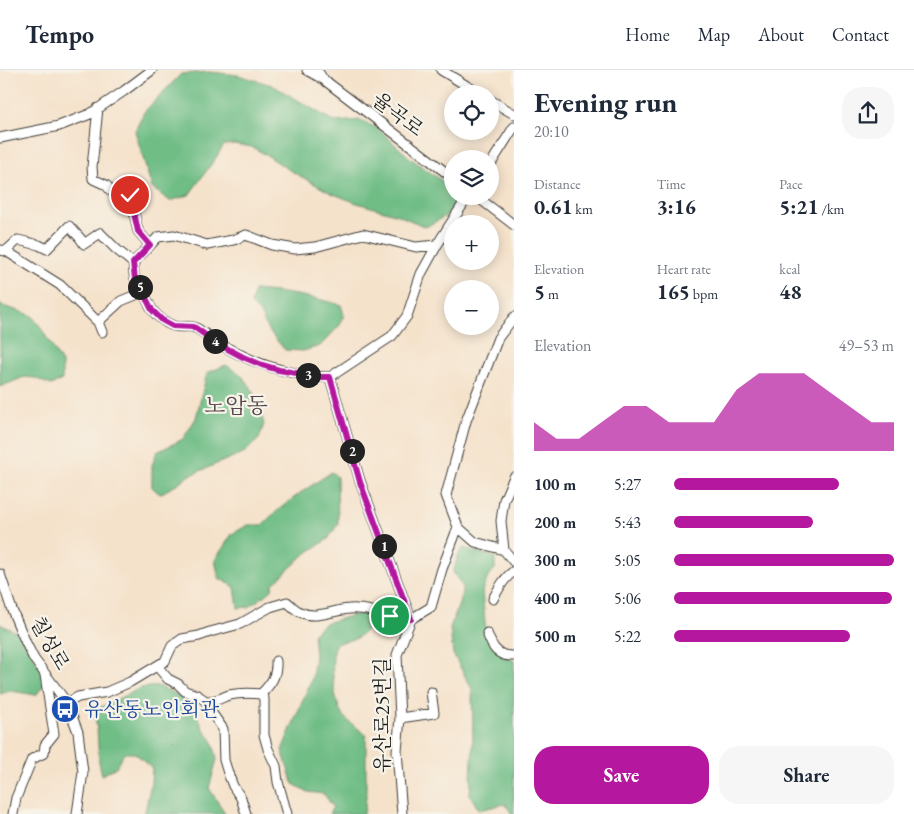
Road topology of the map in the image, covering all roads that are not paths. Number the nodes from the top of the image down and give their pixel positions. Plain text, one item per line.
1 (152, 70) edge
2 (307, 70) edge
3 (317, 70) edge
4 (441, 70) edge
5 (323, 79) junction
6 (465, 85) edge
7 (499, 105) edge
8 (98, 108) junction
9 (514, 114) edge
10 (514, 128) edge
11 (0, 138) edge
12 (499, 151) edge
13 (444, 171) edge
14 (460, 205) edge
15 (490, 205) edge
16 (514, 225) edge
17 (150, 245) junction
18 (437, 245) junction
19 (3, 250) edge
20 (133, 263) junction
21 (143, 292) junction
22 (514, 317) edge
23 (98, 322) junction
24 (102, 332) dead end
25 (330, 377) junction
26 (514, 478) edge
27 (458, 527) junction
28 (504, 550) junction
29 (514, 562) edge
30 (514, 570) edge
31 (0, 574) edge
32 (493, 599) dead end
33 (411, 619) junction
34 (487, 633) dead end
35 (514, 656) edge
36 (276, 661) dead end
37 (157, 666) junction
38 (45, 675) junction
39 (431, 692) dead end
40 (261, 694) junction
41 (206, 701) junction
42 (67, 703) junction
43 (400, 718) junction
44 (13, 814) edge
45 (77, 814) edge
46 (246, 814) edge
47 (287, 814) edge
48 (402, 814) edge

1 - 8 street
2 - 5 street
3 - 5 street
4 - 6 street
5 - 13 street, 율곡로
7 - 9 street
8 - 11 street
8 - 17 street
10 - 12 street
14 - 18 street
15 - 16 street
17 - 18 street
17 - 20 street
18 - 25 street
19 - 20 street
19 - 23 street
20 - 21 street
21 - 23 street
21 - 25 street
22 - 27 street
23 - 24 street
25 - 33 street
26 - 28 street
27 - 28 street
27 - 33 street
28 - 29 street
30 - 32 street
31 - 38 street, 칠성로
33 - 37 street
33 - 43 street, 유산로25번길
34 - 35 street
36 - 40 street
37 - 41 street
37 - 42 street
38 - 42 street, 칠성로
38 - 44 street
39 - 43 street
40 - 41 street
40 - 47 street
41 - 46 street
42 - 45 street, 칠성로
43 - 48 street, 유산로25번길

